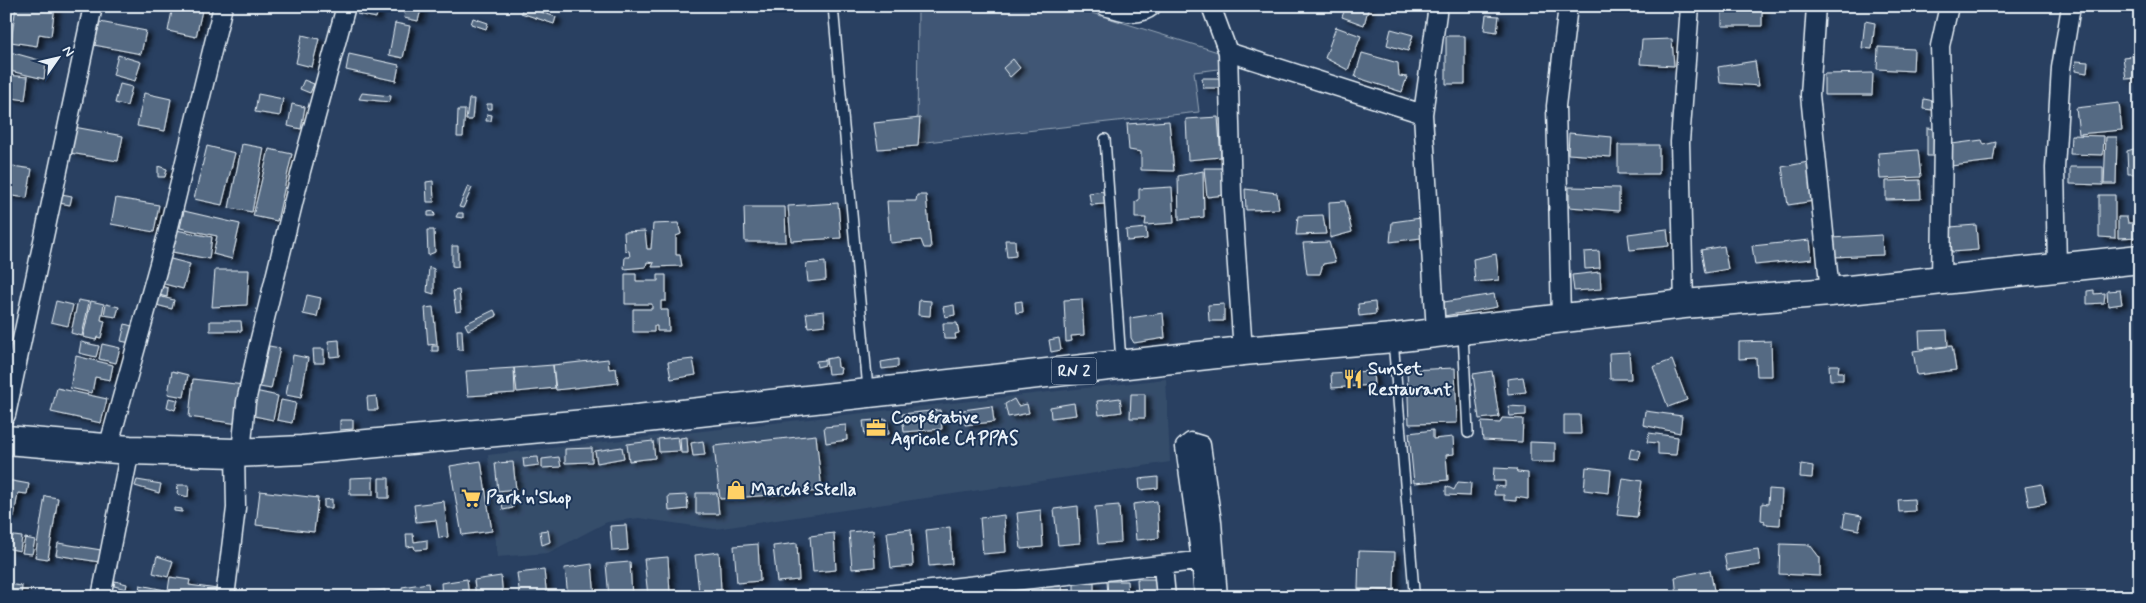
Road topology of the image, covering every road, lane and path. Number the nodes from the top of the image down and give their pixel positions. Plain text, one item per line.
1 (93, 6) edge
2 (223, 6) edge
3 (346, 6) edge
4 (833, 6) edge
5 (1105, 6) edge
6 (1152, 6) edge
7 (1212, 6) edge
8 (1438, 6) edge
9 (1568, 6) edge
10 (1690, 6) edge
11 (1816, 6) edge
12 (1949, 6) edge
13 (2071, 6) edge
14 (1228, 52) junction
15 (1423, 114) junction
16 (1105, 139) dead end
17 (2140, 259) edge
18 (2057, 267) junction
19 (1941, 280) junction
20 (1830, 292) junction
21 (1684, 304) junction
22 (1561, 318) junction
23 (1450, 330) junction
24 (1393, 338) junction
25 (1243, 351) junction
26 (1122, 365) junction
27 (869, 393) junction
28 (1468, 433) dead end
29 (7, 435) edge
30 (119, 449) junction
31 (238, 453) junction
32 (1208, 560) junction
33 (1163, 566) junction
34 (968, 591) edge
35 (1414, 591) dead end
36 (101, 597) edge
37 (225, 597) edge
38 (868, 597) edge
39 (1166, 597) edge
40 (1204, 597) edge
41 (1218, 597) edge

1 - 29 street
2 - 30 street
3 - 31 street
4 - 27 lane
5 - 6 street
7 - 14 street
8 - 15 street
9 - 22 street
10 - 21 street
11 - 20 street
12 - 19 street
13 - 18 street
14 - 15 street
14 - 25 street
15 - 23 street
16 - 26 lane
17 - 18 highway, RN 2
18 - 19 highway, RN 2
19 - 20 highway, RN 2
20 - 21 highway, RN 2
21 - 22 highway, RN 2
22 - 23 highway, RN 2
23 - 24 highway, RN 2
23 - 28 lane
24 - 25 highway, RN 2
24 - 35 lane
25 - 26 highway, RN 2
26 - 27 highway, RN 2
27 - 31 highway, RN 2
29 - 30 highway, RN 2
30 - 31 highway, RN 2
30 - 36 street
31 - 37 street
32 - 32 street
32 - 33 street
32 - 40 street
32 - 41 street
33 - 34 street
33 - 39 street
34 - 38 street

